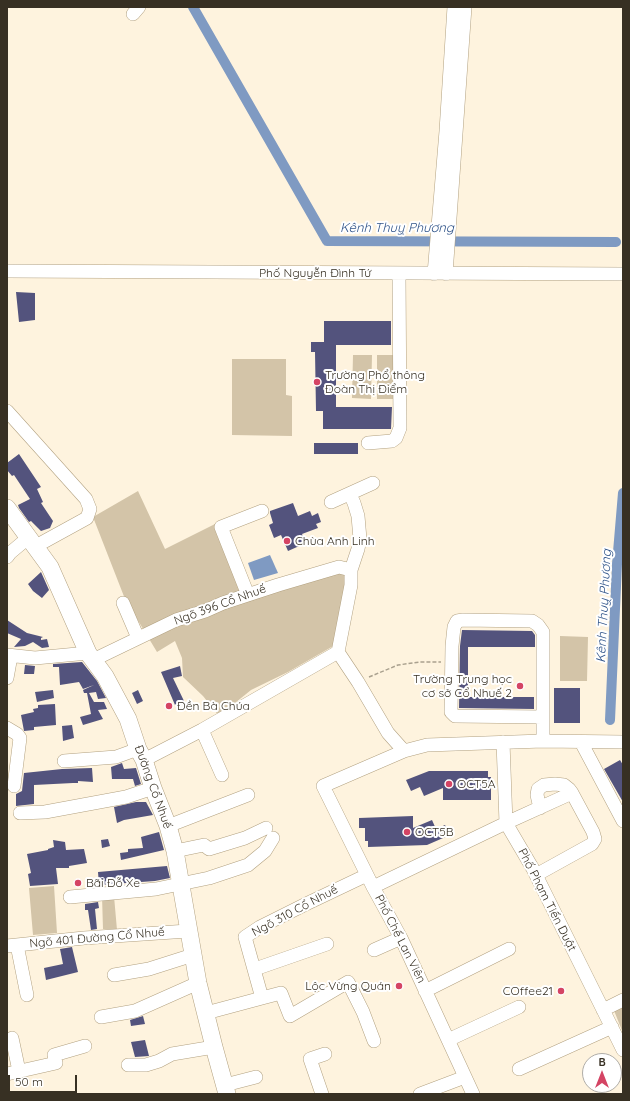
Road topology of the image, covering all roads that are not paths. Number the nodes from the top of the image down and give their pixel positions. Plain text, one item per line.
1 (454, 7) edge
2 (465, 7) edge
3 (443, 229) junction
4 (7, 272) edge
5 (399, 274) junction
6 (440, 274) junction
7 (623, 274) edge
8 (7, 411) edge
9 (368, 443) dead end
10 (373, 483) dead end
11 (350, 494) junction
12 (331, 502) dead end
13 (7, 508) edge
14 (262, 511) dead end
15 (32, 541) junction
16 (7, 558) edge
17 (351, 570) junction
18 (248, 595) junction
19 (123, 603) dead end
20 (138, 638) junction
21 (338, 652) junction
22 (9, 655) edge
23 (91, 656) junction
24 (7, 678) edge
25 (543, 717) junction
26 (7, 728) edge
27 (202, 730) junction
28 (543, 741) junction
29 (503, 742) junction
30 (581, 742) junction
31 (623, 742) edge
32 (404, 751) junction
33 (141, 754) junction
34 (64, 762) dead end
35 (222, 775) dead end
36 (14, 786) dead end
37 (153, 788) junction
38 (572, 793) junction
39 (248, 795) dead end
40 (540, 808) junction
41 (20, 813) dead end
42 (623, 821) edge
43 (506, 823) junction
44 (168, 826) junction
45 (175, 851) junction
46 (367, 875) junction
47 (536, 875) junction
48 (180, 883) junction
49 (373, 887) junction
50 (70, 896) dead end
51 (188, 931) junction
52 (402, 938) junction
53 (326, 944) dead end
54 (12, 945) edge
55 (509, 949) dead end
56 (374, 950) dead end
57 (193, 955) junction
58 (255, 969) junction
59 (114, 975) dead end
60 (198, 983) junction
61 (426, 990) junction
62 (27, 995) dead end
63 (262, 998) junction
64 (623, 1000) edge
65 (519, 1007) dead end
66 (603, 1010) junction
67 (206, 1013) junction
68 (101, 1017) dead end
69 (612, 1028) junction
70 (12, 1038) dead end
71 (448, 1040) junction
72 (374, 1041) dead end
73 (85, 1046) dead end
74 (214, 1047) junction
75 (623, 1050) edge
76 (325, 1054) dead end
77 (128, 1065) dead end
78 (519, 1069) dead end
79 (13, 1072) edge
80 (256, 1077) dead end
81 (465, 1077) junction
82 (226, 1090) edge
83 (322, 1094) edge
84 (420, 1094) edge
85 (473, 1094) edge

1 - 3 street
2 - 3 street
3 - 6 street
4 - 5 street, Phố Nguyễn Đình Tứ
5 - 6 street, Phố Nguyễn Đình Tứ
5 - 9 street
6 - 7 street, Phố Nguyễn Đình Tứ
8 - 15 street
10 - 11 street
11 - 12 street
11 - 17 street
13 - 15 main road, Đường Cổ Nhuế
14 - 18 street
15 - 16 street
15 - 23 main road, Đường Cổ Nhuế
17 - 18 street, Ngõ 396 Cổ Nhuế
17 - 21 street
18 - 20 street, Ngõ 396 Cổ Nhuế
19 - 20 street
20 - 23 street, Ngõ 396 Cổ Nhuế
21 - 27 street
21 - 32 street
22 - 23 street
22 - 24 street
23 - 33 main road, Đường Cổ Nhuế
25 - 25 street
25 - 28 street
26 - 36 street
27 - 33 street
27 - 35 street
28 - 29 street
28 - 30 street
29 - 32 street
29 - 43 street, Phố Phạm Tiến Duật
30 - 31 street
30 - 42 street
32 - 46 street, Phố Chế Lan Viên
33 - 34 street
33 - 37 main road, Đường Cổ Nhuế
37 - 41 street
37 - 44 main road, Đường Cổ Nhuế
38 - 40 street
38 - 40 street
38 - 47 street
39 - 44 street
40 - 43 street
43 - 47 street, Phố Phạm Tiến Duật
43 - 49 street
44 - 45 main road, Đường Cổ Nhuế
45 - 48 main road, Đường Cổ Nhuế
45 - 48 street
46 - 49 street, Phố Chế Lan Viên
46 - 58 street, Ngõ 310 Cổ Nhuế
47 - 66 street, Phố Phạm Tiến Duật
48 - 50 street
48 - 51 main road, Đường Cổ Nhuế
49 - 52 street, Phố Chế Lan Viên
51 - 54 street, Ngõ 401 Đường Cổ Nhuế
51 - 57 main road, Đường Cổ Nhuế
52 - 56 street
52 - 61 street, Phố Chế Lan Viên
53 - 58 street
54 - 62 street
55 - 61 street
57 - 59 street
57 - 60 main road, Đường Cổ Nhuế
58 - 63 street, Ngõ 310 Cổ Nhuế
60 - 67 main road, Đường Cổ Nhuế
60 - 68 street
61 - 71 street, Phố Chế Lan Viên
63 - 67 street
63 - 72 street
64 - 66 street
65 - 71 street
66 - 69 street, Phố Phạm Tiến Duật
67 - 74 main road, Đường Cổ Nhuế
69 - 75 street, Phố Phạm Tiến Duật
69 - 78 street
70 - 79 street
71 - 81 street, Phố Chế Lan Viên
73 - 79 street
74 - 77 street
74 - 82 main road, Đường Cổ Nhuế
76 - 83 street
80 - 82 street
81 - 84 street
81 - 85 street, Phố Chế Lan Viên

